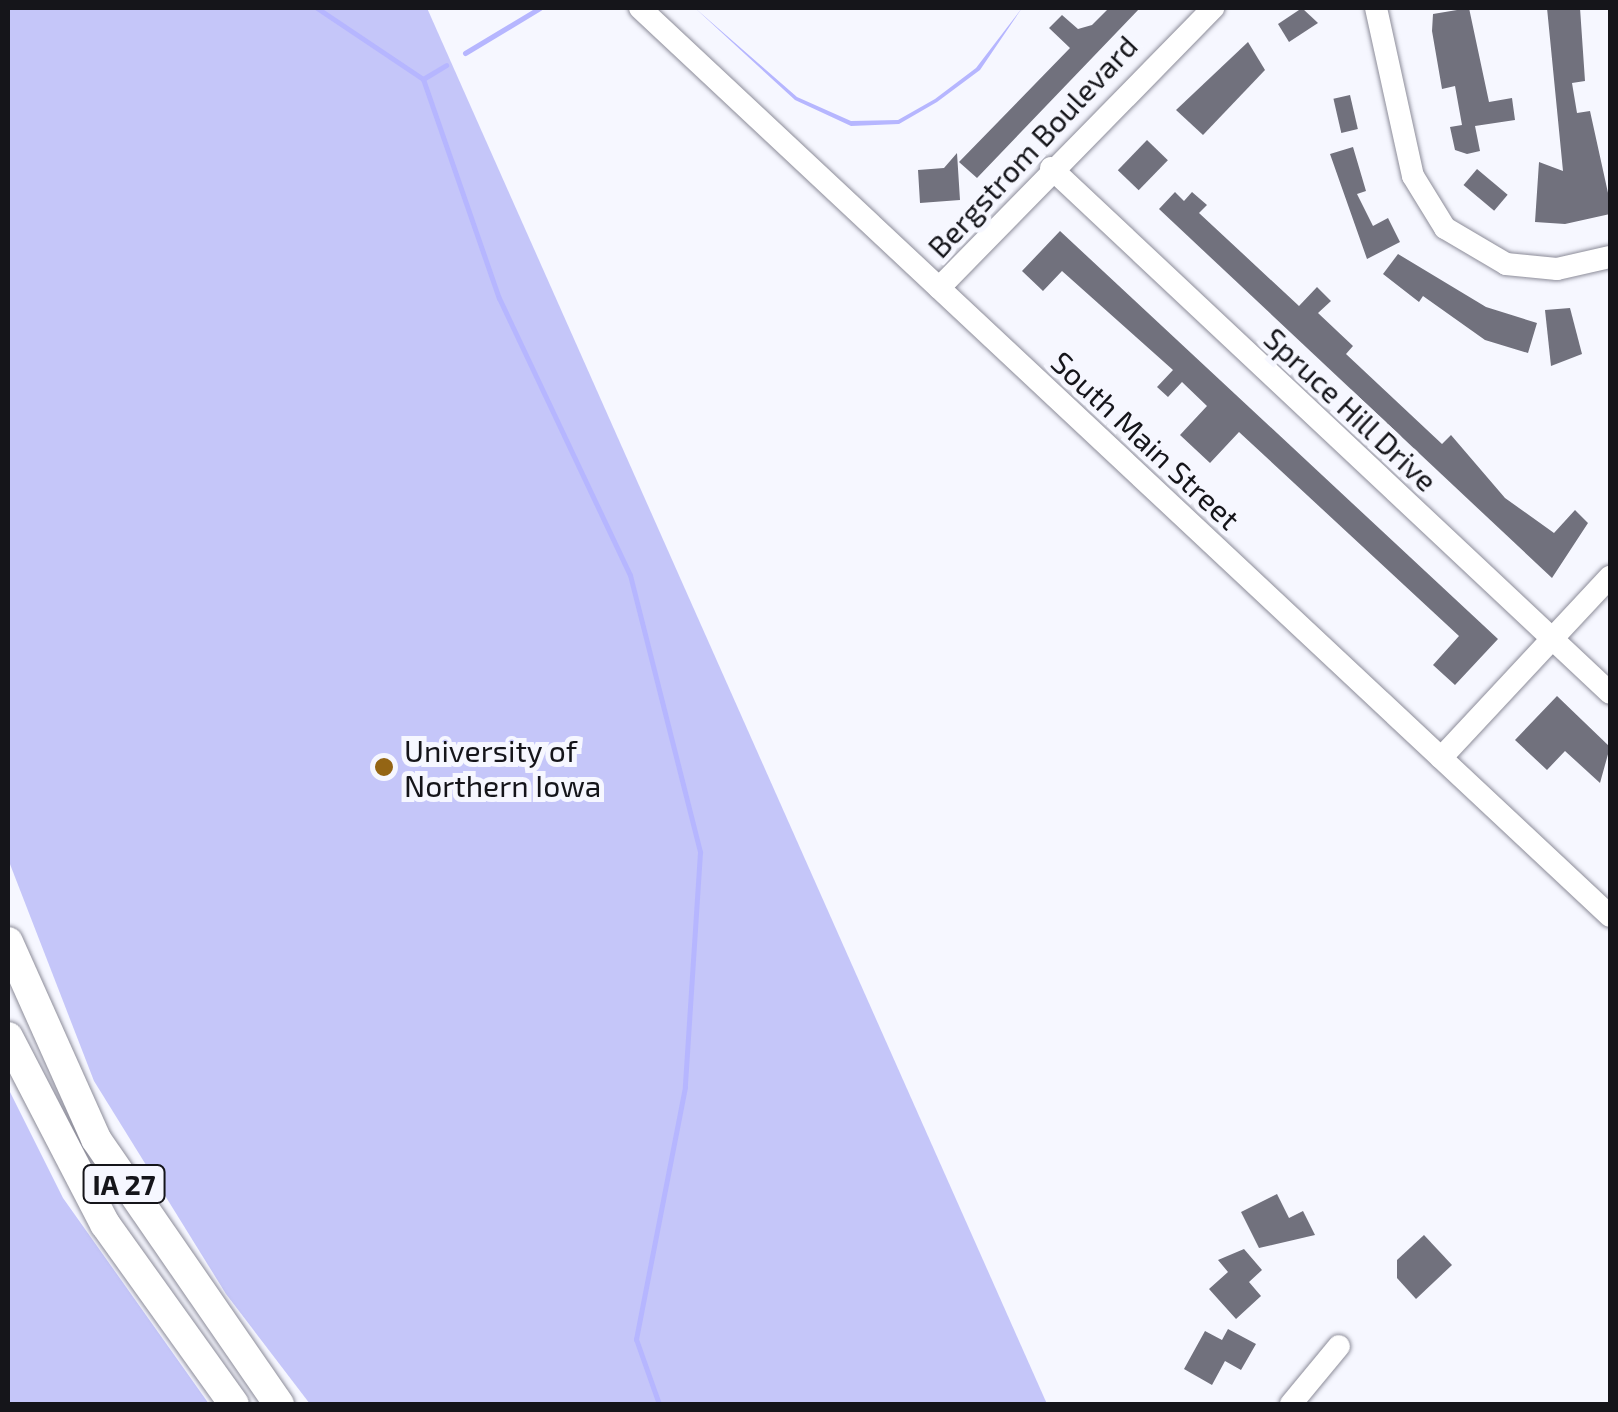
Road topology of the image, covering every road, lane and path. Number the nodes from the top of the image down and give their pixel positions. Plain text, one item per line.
1 (640, 8) edge
2 (1213, 8) edge
3 (1376, 8) edge
4 (1051, 168) junction
5 (1610, 257) edge
6 (939, 288) junction
7 (1610, 577) edge
8 (1553, 639) junction
9 (1610, 693) edge
10 (1441, 758) junction
11 (1610, 916) edge
12 (8, 942) edge
13 (8, 1037) edge
14 (1340, 1346) dead end
15 (234, 1404) edge
16 (279, 1404) edge
17 (1291, 1404) edge

1 - 6 street, South Main Street
2 - 4 street, Bergstrom Boulevard
3 - 5 street
4 - 6 street, Bergstrom Boulevard
4 - 8 street, Spruce Hill Drive
6 - 10 street, South Main Street
7 - 8 street
8 - 9 street, Spruce Hill Drive
8 - 10 street
10 - 11 street, South Main Street
12 - 16 highway, IA 27
13 - 15 highway, IA 27
14 - 17 street

